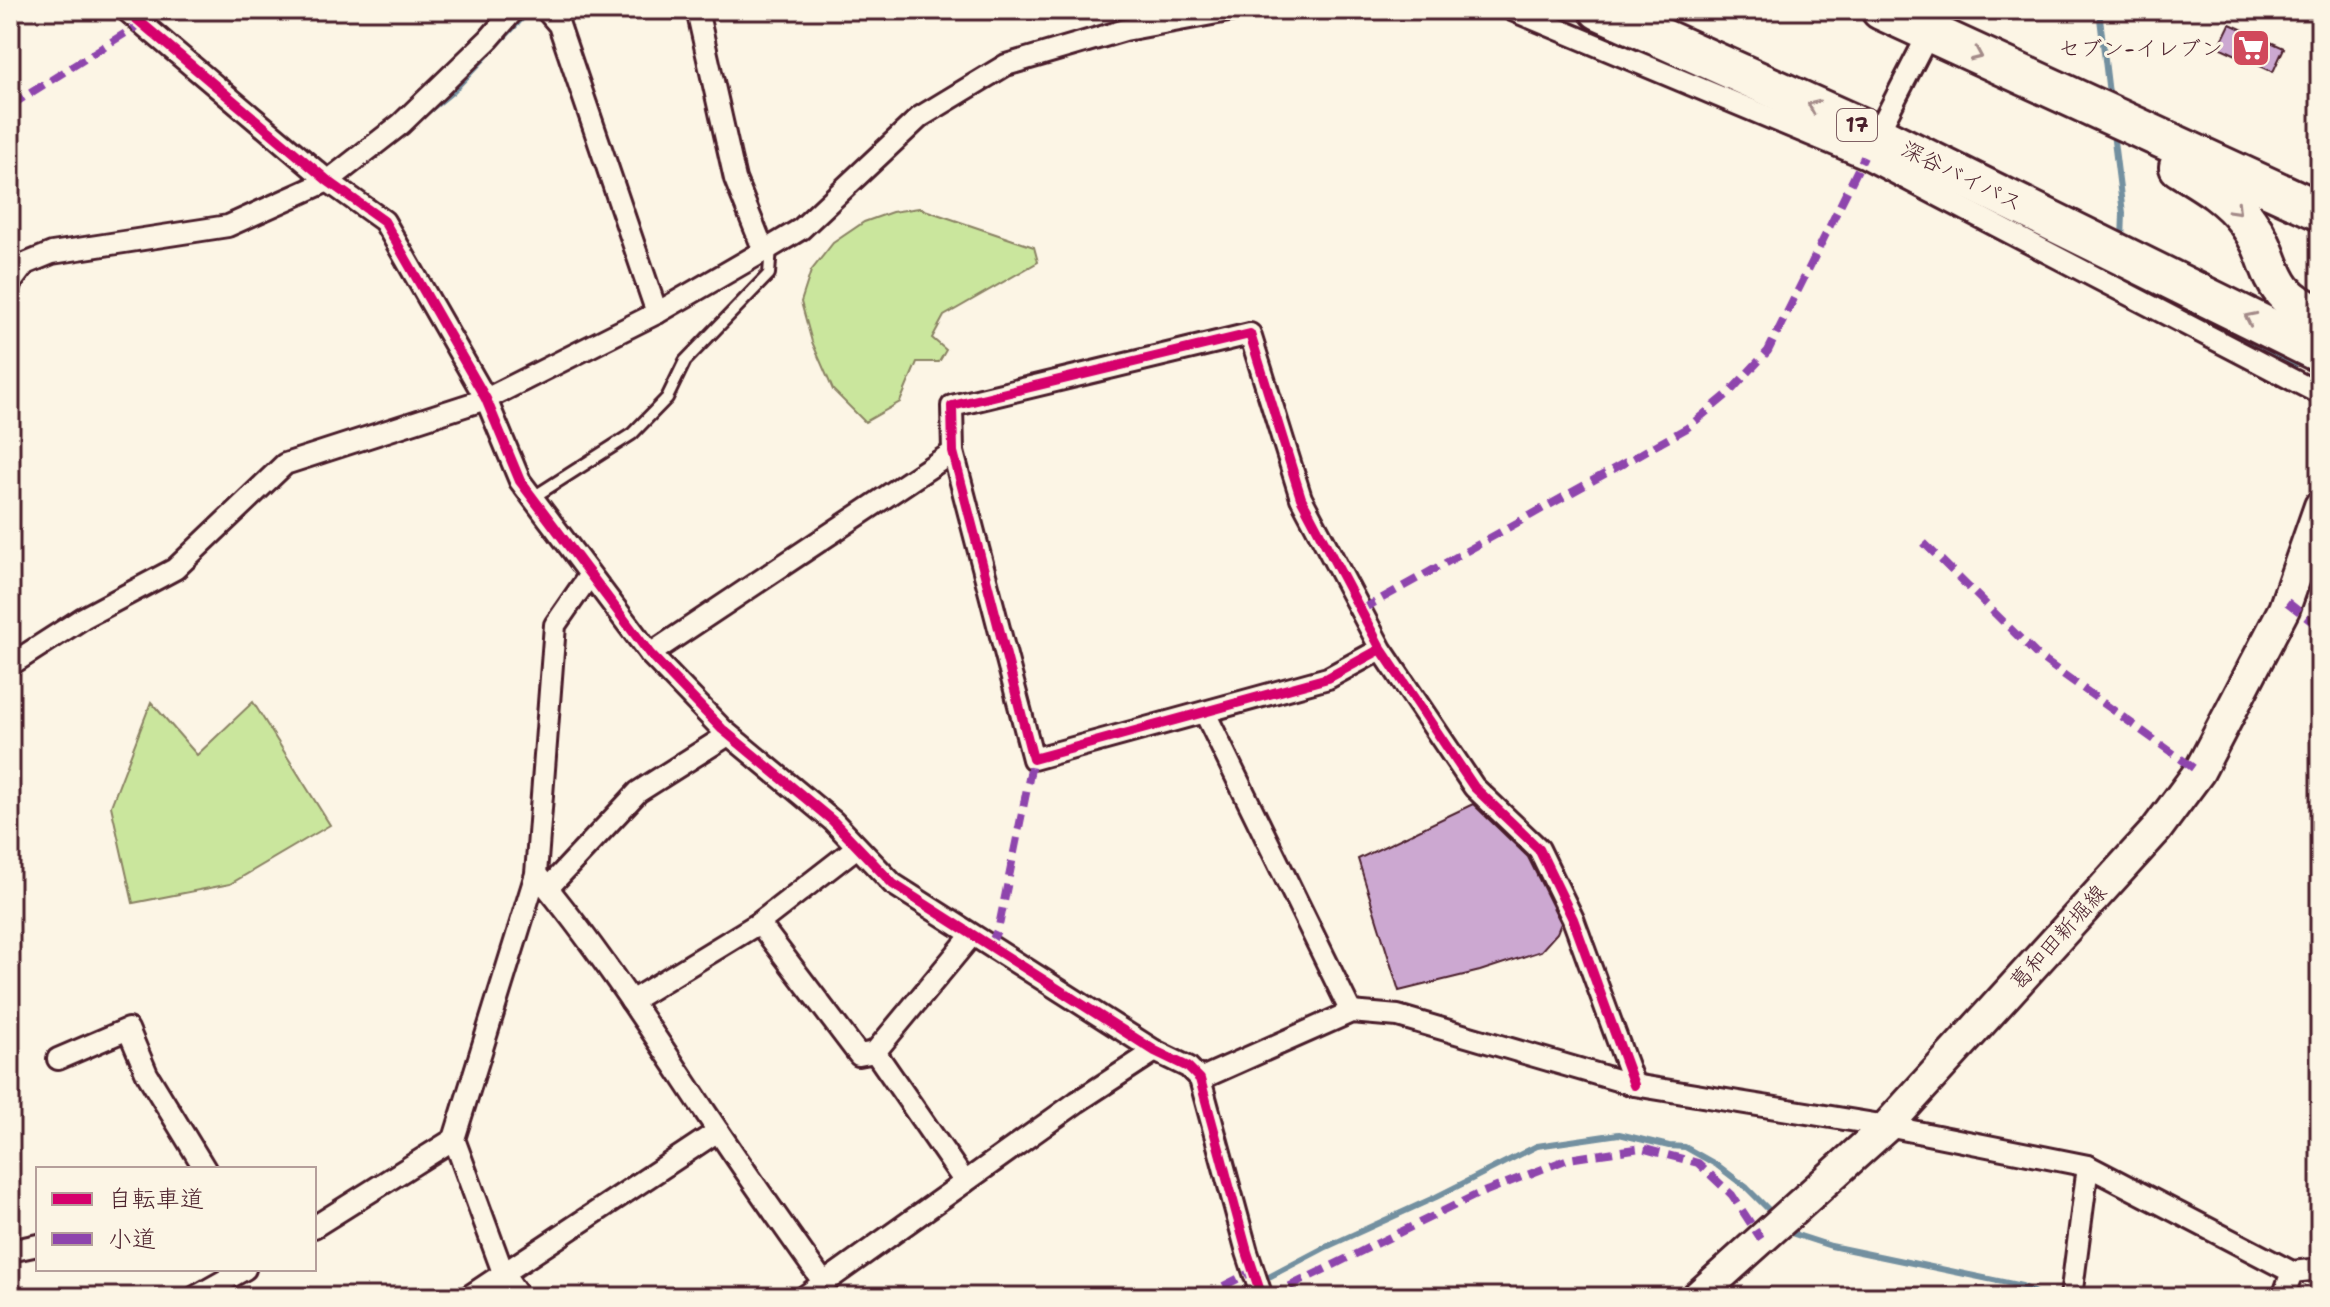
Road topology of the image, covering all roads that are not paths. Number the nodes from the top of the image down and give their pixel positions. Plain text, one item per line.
1 (126, 10) edge
2 (514, 10) edge
3 (547, 10) edge
4 (697, 10) edge
5 (1234, 10) edge
6 (1512, 10) edge
7 (1599, 10) edge
8 (1881, 10) edge
9 (1930, 17) edge
10 (2119, 119) junction
11 (1871, 146) junction
12 (328, 181) junction
13 (2320, 211) edge
14 (768, 249) junction
15 (10, 284) edge
16 (657, 313) junction
17 (2320, 316) edge
18 (2320, 353) edge
19 (2320, 394) edge
20 (486, 399) junction
21 (953, 452) junction
22 (532, 498) junction
23 (2320, 506) edge
24 (589, 576) junction
25 (1381, 649) junction
26 (650, 654) junction
27 (10, 665) edge
28 (1205, 713) junction
29 (728, 735) junction
30 (857, 847) junction
31 (542, 881) junction
32 (759, 923) junction
33 (972, 935) junction
34 (631, 1001) junction
35 (1351, 1012) junction
36 (1155, 1051) junction
37 (875, 1052) junction
38 (58, 1059) dead end
39 (1200, 1079) junction
40 (1634, 1085) junction
41 (1887, 1126) junction
42 (718, 1131) junction
43 (454, 1139) junction
44 (2088, 1166) junction
45 (204, 1167) edge
46 (965, 1182) junction
47 (316, 1226) edge
48 (36, 1245) edge
49 (10, 1251) edge
50 (2320, 1269) edge
51 (241, 1271) edge
52 (2292, 1272) junction
53 (504, 1275) junction
54 (824, 1283) junction
55 (1262, 1296) edge
56 (195, 1297) edge
57 (468, 1297) edge
58 (519, 1297) edge
59 (804, 1297) edge
60 (1697, 1297) edge
61 (2071, 1297) edge
62 (2283, 1297) edge

1 - 12 street
2 - 12 street
3 - 16 street
4 - 14 street
5 - 14 street
6 - 11 street
11 -> 7 highway, 深谷バイパス / 17
8 - 9 highway
9 -> 10 highway
9 - 11 street
10 - 13 highway
10 -> 17 highway
18 -> 11 highway, 深谷バイパス / 17
11 - 19 street
12 - 15 street
12 - 20 street
14 - 16 street
14 - 22 lane
16 - 20 street
20 - 22 street
20 - 27 street
21 - 25 street
21 - 26 street
21 - 28 street
22 - 24 street
23 - 41 main road, 葛和田新堀線
24 - 26 street
24 - 31 street
25 - 28 street
25 - 40 street
26 - 29 street
28 - 35 street
29 - 30 street
29 - 31 street
30 - 32 street
30 - 33 street
31 - 34 street
31 - 43 street
32 - 34 street
32 - 37 street
33 - 36 street
33 - 37 street
34 - 42 street
35 - 39 street
35 - 40 street
36 - 39 street
36 - 46 street
37 - 46 street
38 - 45 street
39 - 55 street
40 - 41 street
41 - 44 street
41 - 60 main road, 葛和田新堀線
42 - 53 street
42 - 54 street
43 - 47 street
43 - 53 street
44 - 52 street
44 - 61 street
46 - 54 street
48 - 49 street
50 - 52 street
51 - 56 street
52 - 62 street
53 - 57 street
53 - 58 street
54 - 59 street

